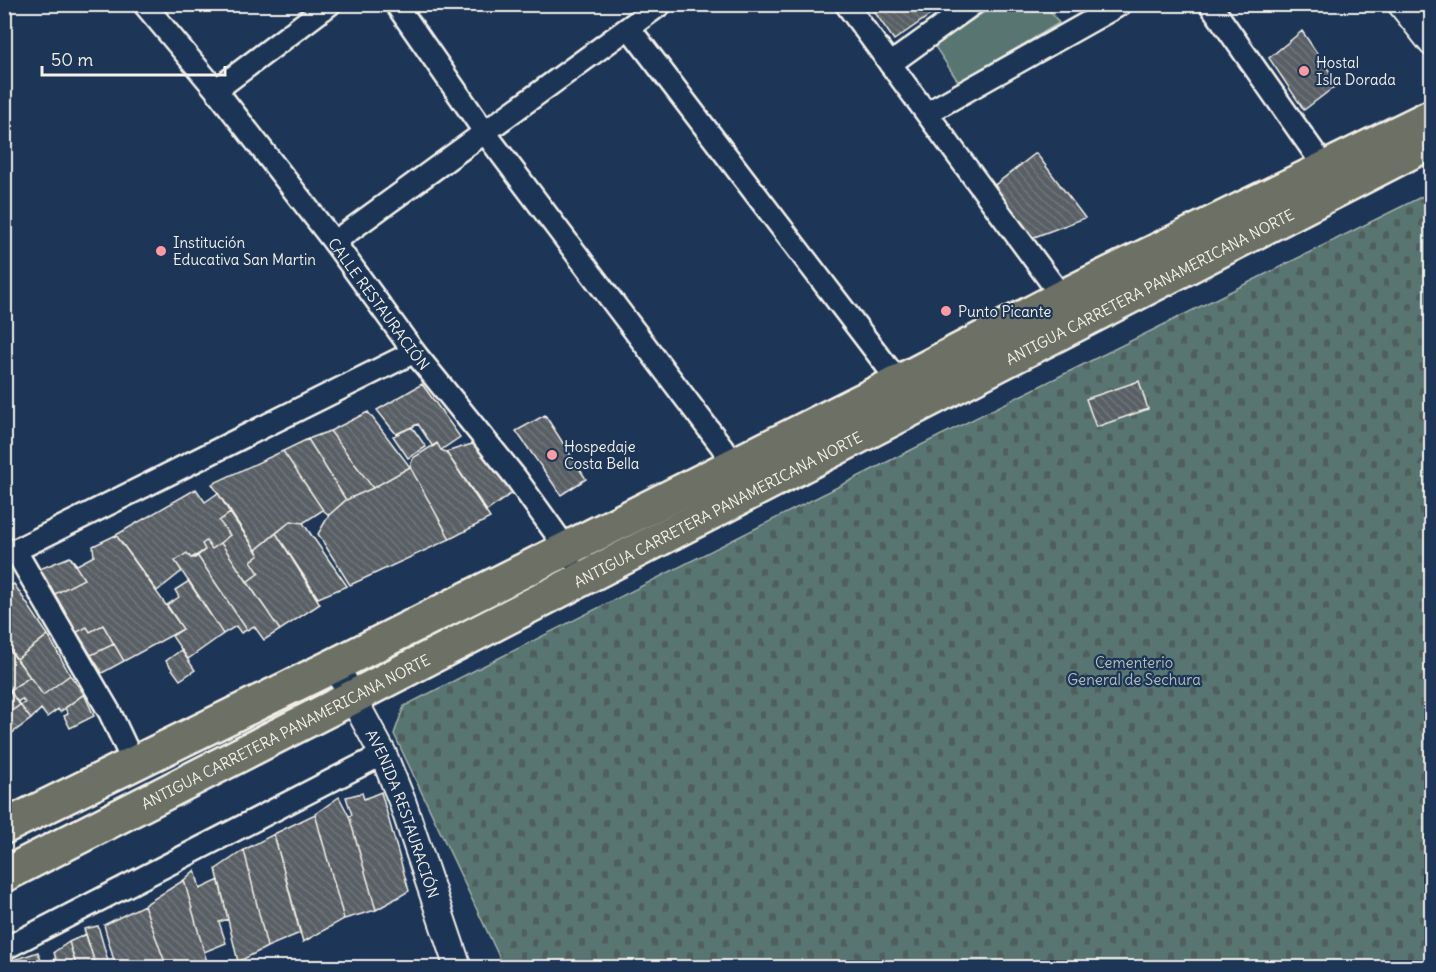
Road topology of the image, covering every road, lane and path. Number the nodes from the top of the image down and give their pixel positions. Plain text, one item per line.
1 (144, 4) edge
2 (330, 4) edge
3 (396, 4) edge
4 (661, 4) edge
5 (846, 4) edge
6 (974, 4) edge
7 (1121, 4) edge
8 (1210, 4) edge
9 (1401, 4) edge
10 (630, 29) junction
11 (1431, 44) edge
12 (890, 64) junction
13 (216, 90) junction
14 (927, 112) junction
15 (1431, 116) edge
16 (486, 134) junction
17 (1431, 141) edge
18 (1326, 169) junction
19 (334, 242) junction
20 (1069, 311) junction
21 (414, 352) junction
22 (898, 382) junction
23 (735, 464) junction
24 (566, 548) junction
25 (10, 553) edge
26 (580, 581) junction
27 (335, 665) junction
28 (353, 698) junction
29 (383, 753) junction
30 (134, 764) junction
31 (4, 827) edge
32 (4, 875) edge
33 (4, 949) edge
34 (458, 968) edge

1 - 13 street, CALLE RESTAURACIÓN
2 - 13 street
3 - 16 street
4 - 10 street
5 - 12 street
6 - 12 street
7 - 14 street
8 - 18 street
9 - 11 street
10 - 16 street
10 - 22 street
12 - 14 street
13 - 19 street, CALLE RESTAURACIÓN
14 - 20 street
15 - 18 main road, ANTIGUA CARRETERA PANAMERICANA NORTE
16 - 19 street
16 - 23 street
17 - 20 main road, ANTIGUA CARRETERA PANAMERICANA NORTE
18 - 20 main road, ANTIGUA CARRETERA PANAMERICANA NORTE
19 - 21 street, CALLE RESTAURACIÓN
20 - 22 main road, ANTIGUA CARRETERA PANAMERICANA NORTE
20 - 26 main road, ANTIGUA CARRETERA PANAMERICANA NORTE
21 - 24 street, CALLE RESTAURACIÓN
21 - 25 street
22 - 23 main road, ANTIGUA CARRETERA PANAMERICANA NORTE
23 - 24 main road, ANTIGUA CARRETERA PANAMERICANA NORTE
24 - 26 street, CALLE RESTAURACIÓN
24 - 27 main road, ANTIGUA CARRETERA PANAMERICANA NORTE
25 - 30 street
26 - 28 main road, ANTIGUA CARRETERA PANAMERICANA NORTE
27 - 28 street, AVENIDA RESTAURACIÓN
27 - 30 main road, ANTIGUA CARRETERA PANAMERICANA NORTE
28 - 29 street, AVENIDA RESTAURACIÓN
28 - 32 main road, ANTIGUA CARRETERA PANAMERICANA NORTE
29 - 33 street
29 - 34 street, AVENIDA RESTAURACIÓN
30 - 31 main road, ANTIGUA CARRETERA PANAMERICANA NORTE

